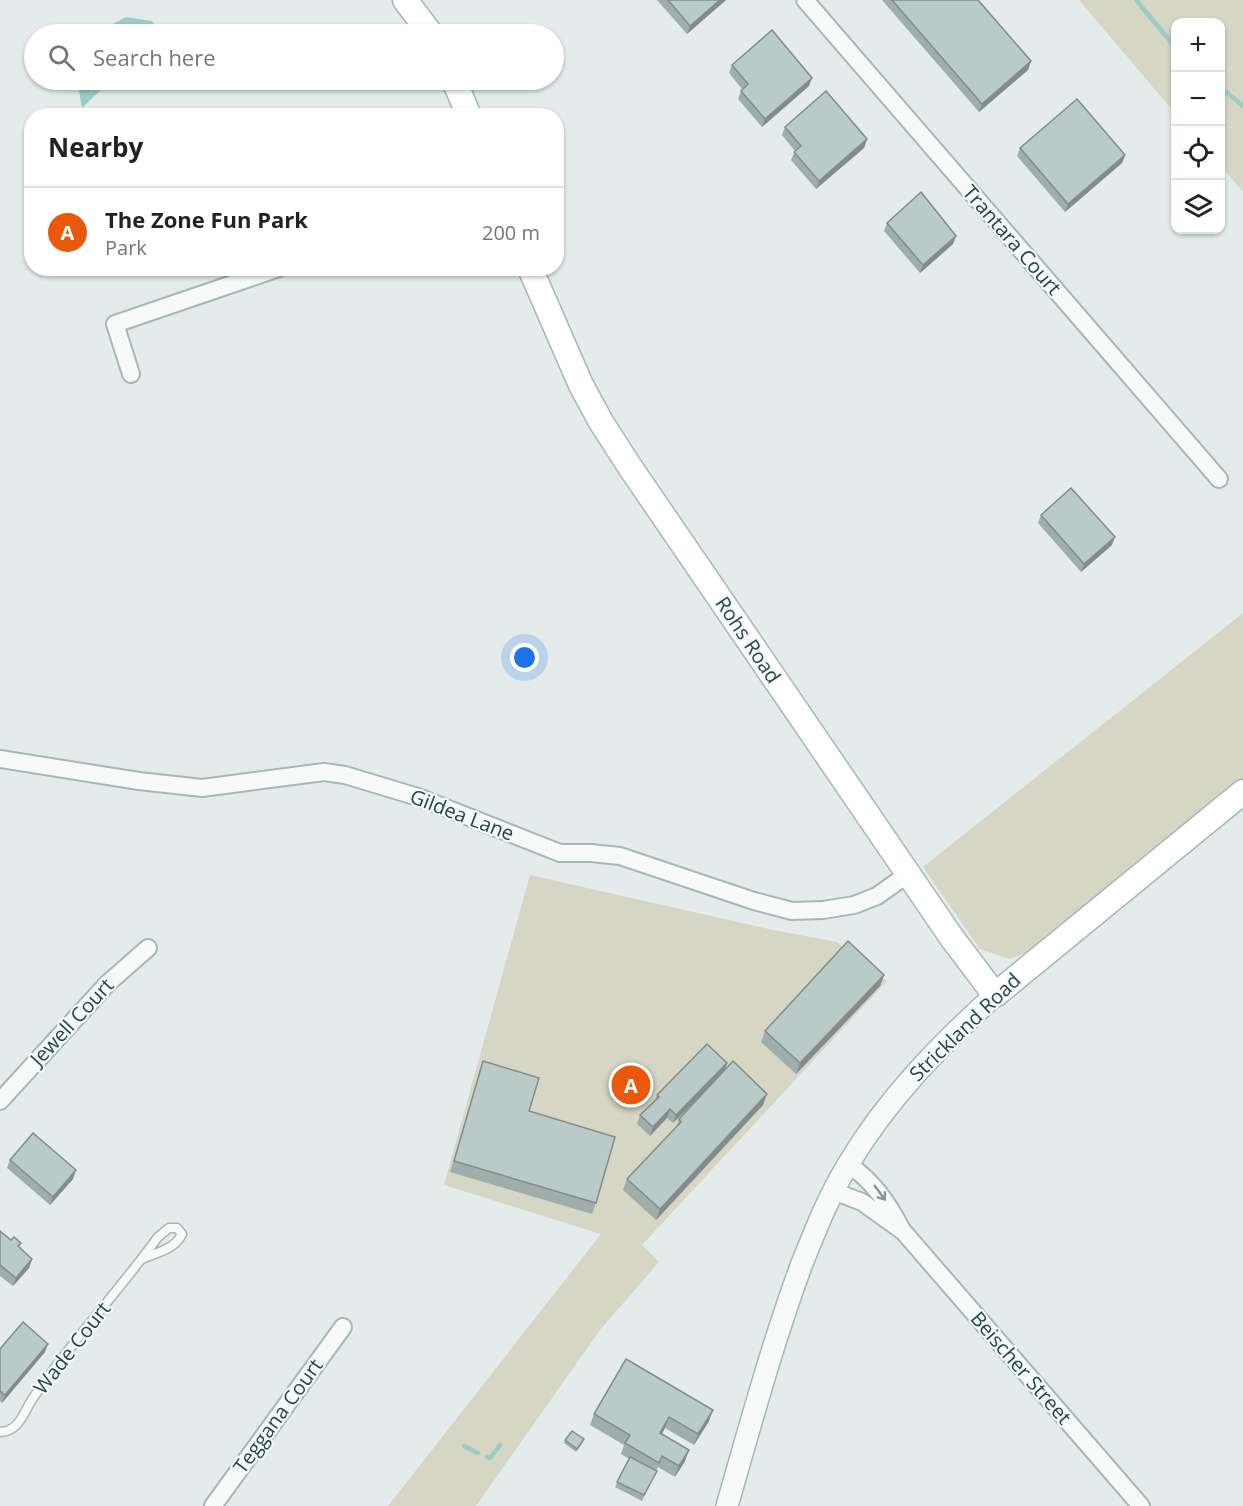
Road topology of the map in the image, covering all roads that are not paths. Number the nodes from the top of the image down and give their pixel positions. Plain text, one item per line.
1 (405, 0) edge
2 (414, 0) edge
3 (805, 0) edge
4 (424, 24) edge
5 (427, 24) edge
6 (458, 90) edge
7 (466, 108) edge
8 (256, 276) edge
9 (533, 276) edge
10 (130, 374) dead end
11 (1220, 479) dead end
12 (0, 759) edge
13 (1243, 792) edge
14 (908, 874) junction
15 (148, 948) dead end
16 (995, 994) junction
17 (0, 1101) edge
18 (848, 1164) junction
19 (833, 1191) junction
20 (902, 1230) junction
21 (142, 1259) junction
22 (342, 1327) dead end
23 (0, 1432) edge
24 (213, 1506) edge
25 (726, 1506) edge
26 (1141, 1506) edge

1 - 4 main road
2 - 5 main road
3 - 11 street, Trantara Court
6 - 7 main road
8 - 10 street
9 - 14 main road, Rohs Road
12 - 14 street, Gildea Lane
13 - 16 main road, Strickland Road
14 - 16 main road, Rohs Road
15 - 17 street, Jewell Court
16 - 18 street, Strickland Road
18 - 19 street, Strickland Road
18 -> 20 street, Beischer Street
19 - 20 street, Beischer Street
19 - 25 street, Strickland Road
20 - 26 street, Beischer Street
21 - 21 lane, Wade Court
21 - 23 lane, Wade Court
22 - 24 street, Teggana Court

